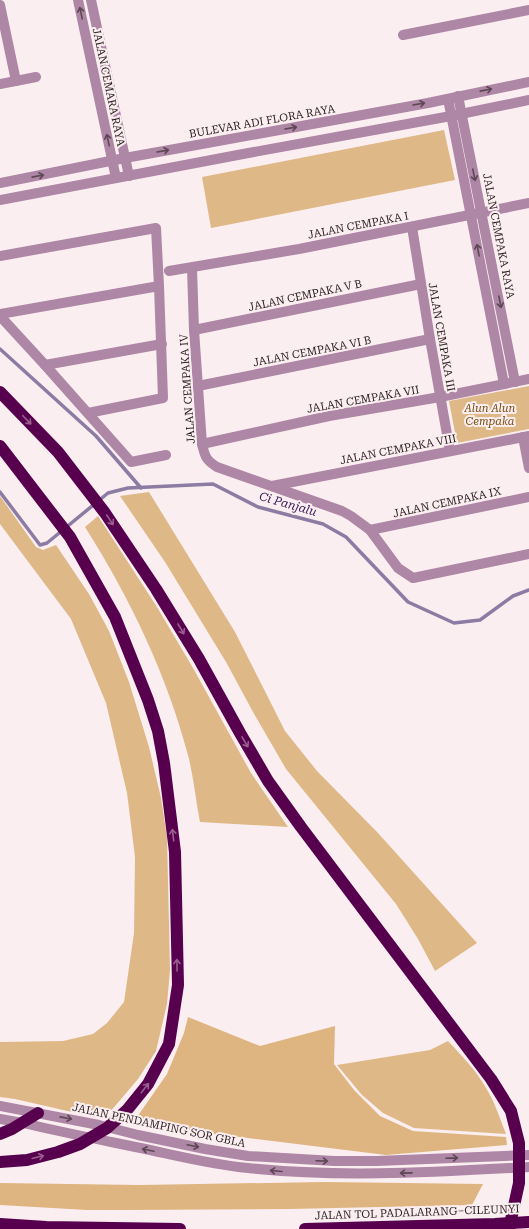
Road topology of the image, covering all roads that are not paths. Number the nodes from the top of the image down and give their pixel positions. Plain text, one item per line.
1 (78, 0) edge
2 (91, 0) edge
3 (0, 7) edge
4 (529, 10) edge
5 (403, 35) dead end
6 (36, 76) dead end
7 (16, 81) junction
8 (529, 82) edge
9 (0, 84) edge
10 (458, 96) junction
11 (448, 98) junction
12 (529, 100) edge
13 (462, 114) junction
14 (451, 116) junction
15 (125, 158) junction
16 (113, 161) junction
17 (129, 176) junction
18 (116, 178) junction
19 (0, 183) edge
20 (0, 200) edge
21 (529, 203) edge
22 (482, 213) junction
23 (471, 215) junction
24 (412, 227) junction
25 (0, 256) edge
26 (192, 268) junction
27 (169, 271) dead end
28 (421, 284) junction
29 (159, 286) junction
30 (0, 315) edge
31 (194, 330) junction
32 (430, 339) junction
33 (162, 344) junction
34 (45, 365) junction
35 (529, 379) edge
36 (515, 382) junction
37 (504, 384) junction
38 (198, 386) junction
39 (0, 392) edge
40 (440, 397) junction
41 (88, 414) junction
42 (526, 436) edge
43 (202, 444) junction
44 (0, 446) edge
45 (450, 451) junction
46 (166, 455) dead end
47 (529, 468) edge
48 (272, 486) junction
49 (529, 497) edge
50 (370, 530) junction
51 (529, 554) edge
52 (0, 1106) edge
53 (38, 1113) junction
54 (0, 1119) edge
55 (23, 1123) junction
56 (0, 1134) edge
57 (529, 1155) edge
58 (0, 1162) edge
59 (529, 1167) edge
60 (529, 1222) edge
61 (0, 1224) edge
62 (180, 1229) edge
63 (305, 1229) edge
64 (509, 1229) edge

16 -> 1 street, JALAN CEMARA RAYA
2 - 15 street, JALAN CEMARA RAYA
3 - 7 street
4 - 5 street
6 - 7 street
7 - 9 street
10 -> 8 street, BULEVAR ADI FLORA RAYA
10 - 11 street, BULEVAR ADI FLORA RAYA
10 - 13 street, JALAN CEMPAKA RAYA
11 - 14 street
15 -> 11 street, BULEVAR ADI FLORA RAYA
12 - 13 street
13 - 14 street
13 -> 22 street, JALAN CEMPAKA RAYA
14 - 17 street
14 - 23 street
15 - 16 street, BULEVAR ADI FLORA RAYA
15 - 17 street, JALAN CEMARA RAYA
16 - 18 street, JALAN CEMARA RAYA
19 -> 16 street, BULEVAR ADI FLORA RAYA
17 - 18 street
18 - 20 street
21 - 22 street, JALAN CEMPAKA I
22 - 23 street, JALAN CEMPAKA I
22 -> 36 street, JALAN CEMPAKA RAYA
23 - 24 street, JALAN CEMPAKA I
37 -> 23 street
24 - 26 street, JALAN CEMPAKA I
24 - 28 street, JALAN CEMPAKA III
25 - 29 street
26 - 27 street, JALAN CEMPAKA I
26 - 31 street, JALAN CEMPAKA IV
28 - 31 street, JALAN CEMPAKA V B
28 - 32 street, JALAN CEMPAKA III
29 - 30 street
29 - 33 street
30 - 34 street
31 - 38 street, JALAN CEMPAKA IV
32 - 38 street, JALAN CEMPAKA VI B
32 - 40 street, JALAN CEMPAKA III
33 - 34 street
33 - 41 street
34 - 41 street
35 - 36 street, JALAN CEMPAKA VII
36 - 37 street, JALAN CEMPAKA VII
37 - 40 street, JALAN CEMPAKA VII
38 - 43 street, JALAN CEMPAKA IV
39 -> 64 highway, bridge
40 - 43 street, JALAN CEMPAKA VII
40 - 45 street, JALAN CEMPAKA III
41 - 46 street
42 - 45 street, JALAN CEMPAKA VIII
42 - 47 street
43 - 48 street, JALAN CEMPAKA IV
58 -> 44 highway, bridge
45 - 48 street, JALAN CEMPAKA VIII
48 - 50 street
49 - 50 street, JALAN CEMPAKA IX
50 - 51 street
52 - 53 street, JALAN PENDAMPING SOR GBLA
53 - 55 highway
53 -> 57 street, JALAN PENDAMPING SOR GBLA
54 - 55 street
55 - 56 highway
59 -> 55 street
60 - 63 highway, JALAN TOL PADALARANG–CILEUNYI
61 - 62 highway

